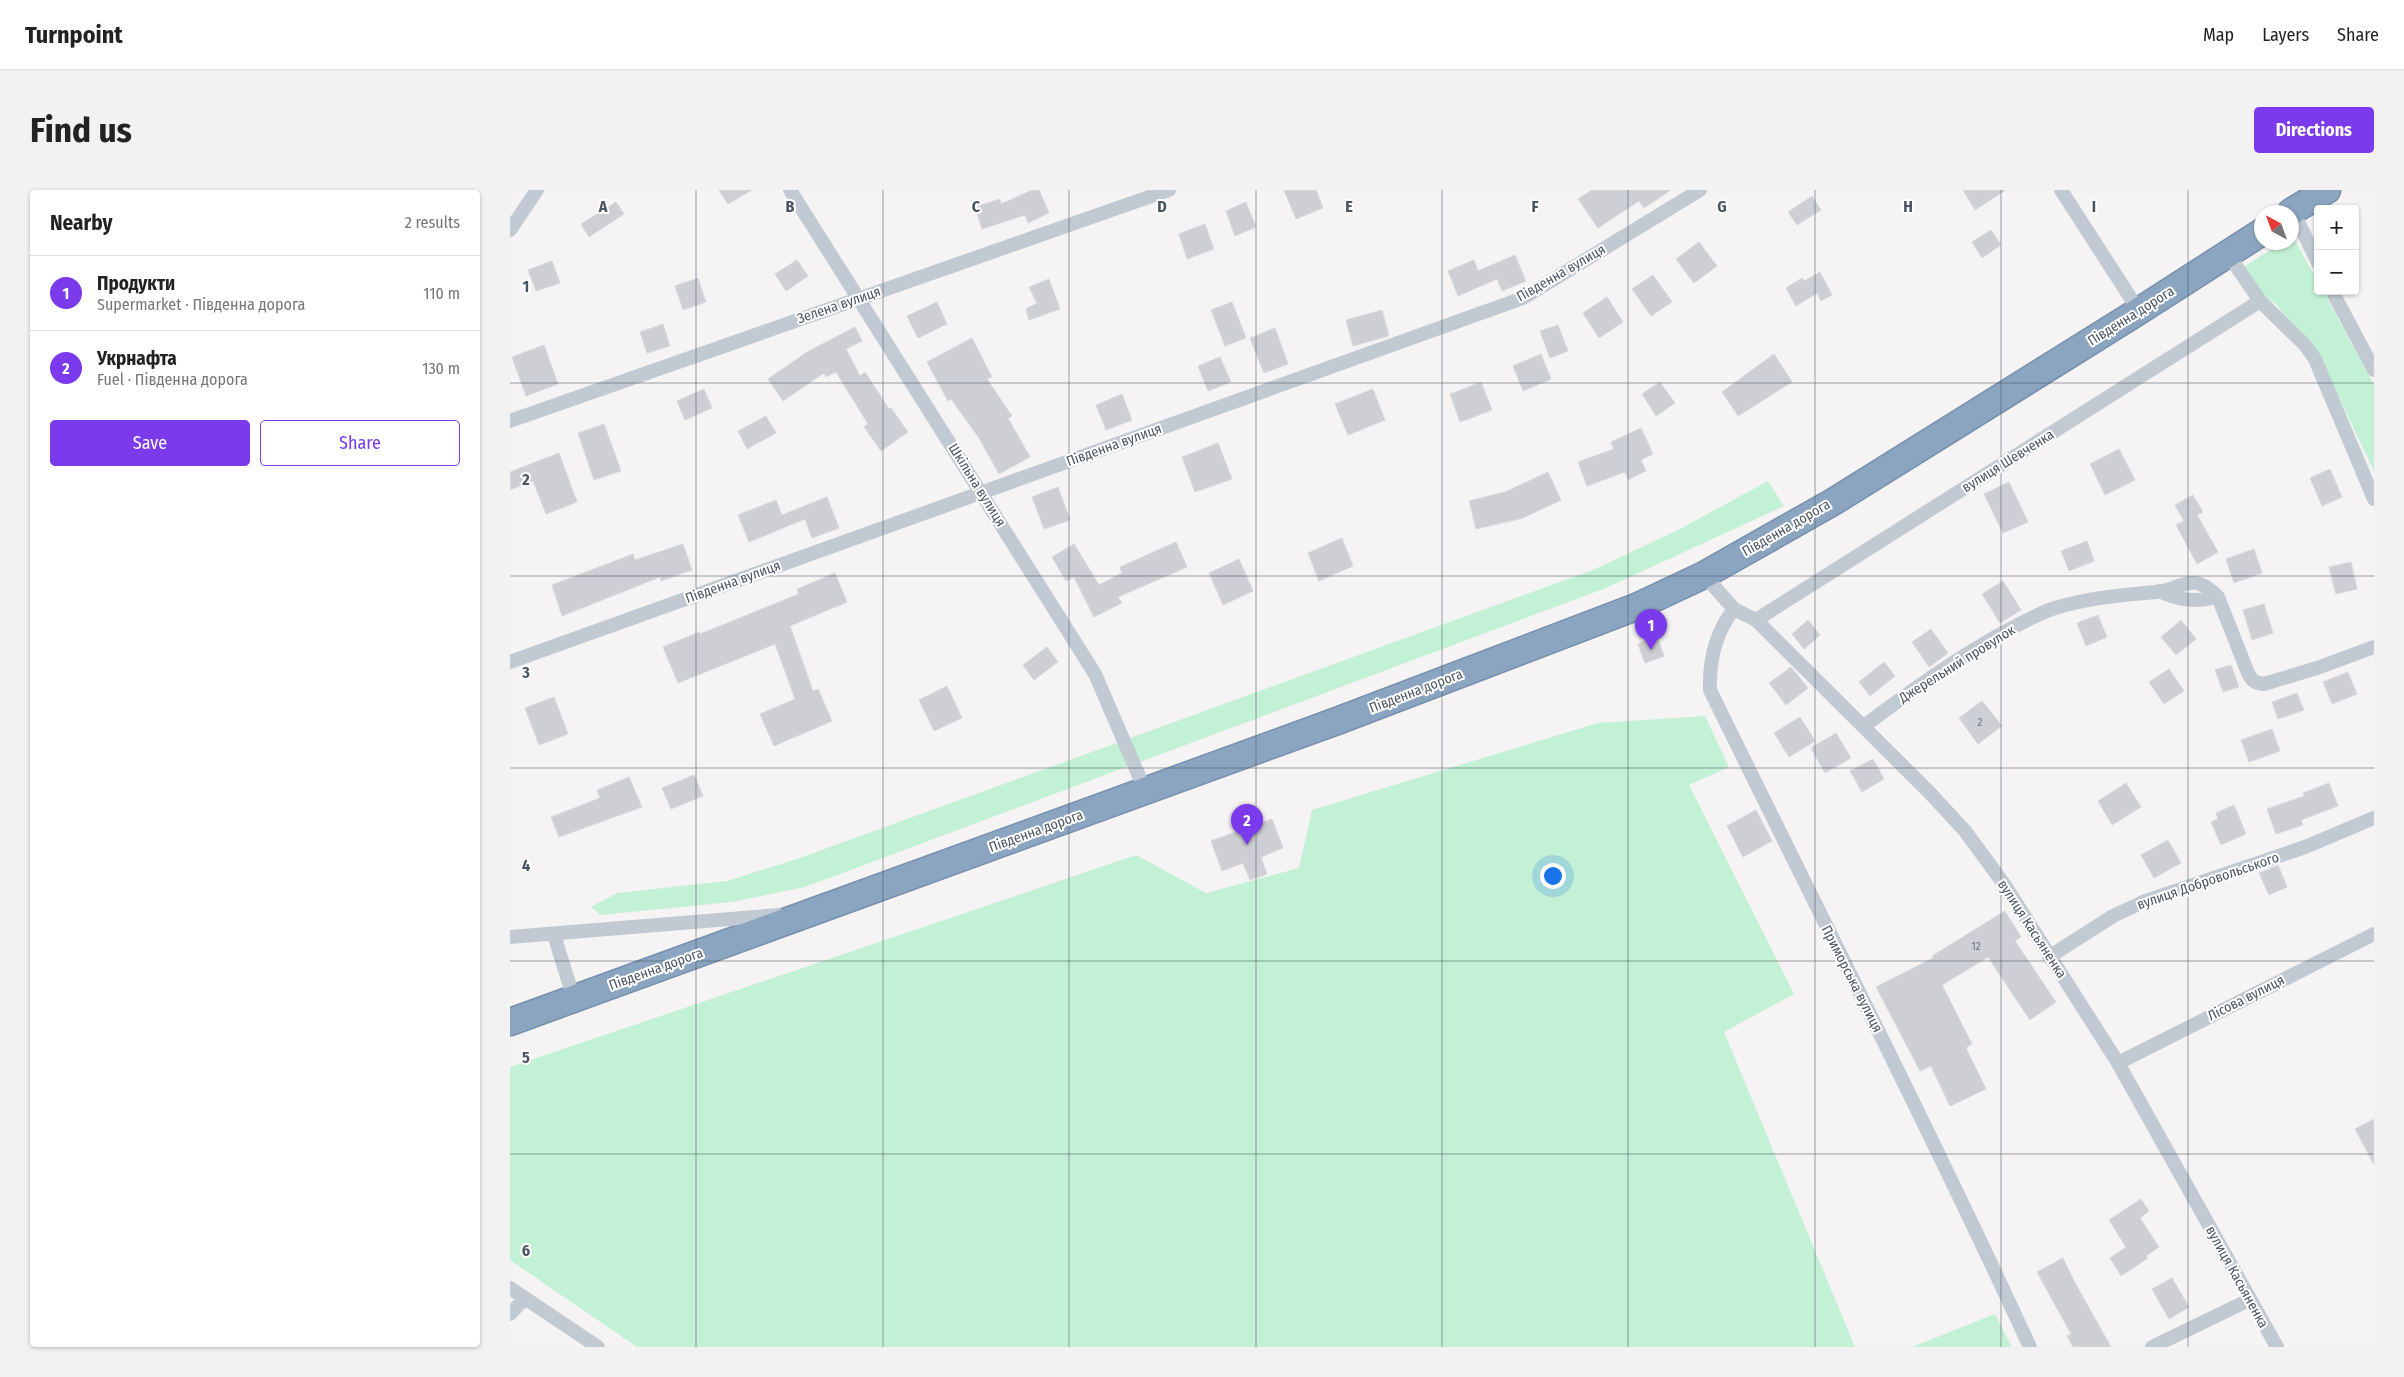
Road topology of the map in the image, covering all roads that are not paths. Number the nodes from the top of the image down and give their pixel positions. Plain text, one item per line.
1 (537, 190) edge
2 (790, 190) edge
3 (1169, 190) edge
4 (1700, 190) edge
5 (2061, 190) edge
6 (2327, 190) edge
7 (2299, 208) edge
8 (2299, 226) edge
9 (510, 230) edge
10 (2254, 237) edge
11 (2228, 254) junction
12 (2314, 255) edge
13 (2334, 295) edge
14 (859, 298) junction
15 (2260, 301) junction
16 (2139, 311) junction
17 (2374, 370) edge
18 (510, 421) edge
19 (982, 492) junction
20 (2374, 499) edge
21 (1704, 575) junction
22 (1734, 609) junction
23 (1756, 620) junction
24 (2374, 647) edge
25 (510, 662) edge
26 (1864, 726) junction
27 (1146, 790) junction
28 (2374, 818) edge
29 (810, 912) junction
30 (2374, 934) edge
31 (554, 935) junction
32 (510, 937) edge
33 (2050, 957) junction
34 (574, 999) junction
35 (510, 1022) edge
36 (2118, 1063) junction
37 (510, 1288) edge
38 (525, 1298) junction
39 (2249, 1300) junction
40 (510, 1314) edge
41 (598, 1347) edge
42 (2030, 1347) edge
43 (2152, 1347) edge
44 (2277, 1347) edge

1 - 9 street
2 - 14 street, Шкільна вулиця
3 - 14 street, Зелена вулиця
4 - 19 street, Південна вулиця
5 - 16 street
6 - 7 highway
8 - 12 street
10 - 11 highway, Південна дорога
11 - 15 street
11 - 16 highway, Південна дорога
13 - 17 street
14 - 18 street, Зелена вулиця
14 - 19 street, Шкільна вулиця
15 - 20 street
15 - 23 street, вулиця Шевченка
16 - 21 highway, Південна дорога
19 - 25 street, Південна вулиця
19 - 27 street, Шкільна вулиця
21 - 22 street, вулиця Касьяненка
21 - 27 highway, Південна дорога
22 - 23 street, вулиця Касьяненка
22 - 42 street, Приморська вулиця
23 - 26 street, вулиця Касьяненка
24 - 26 street, Джерельний провулок
26 - 33 street, вулиця Касьяненка
27 - 29 highway, Південна дорога
28 - 33 street, вулиця Добровольського
29 - 31 street
29 - 34 highway, Південна дорога
30 - 36 street, Лісова вулиця
31 - 32 street
31 - 34 street
33 - 36 street, вулиця Касьяненка
34 - 35 highway, Південна дорога
36 - 39 street, вулиця Касьяненка
37 - 38 street
38 - 40 street
38 - 41 street
39 - 43 street
39 - 44 street, вулиця Касьяненка

